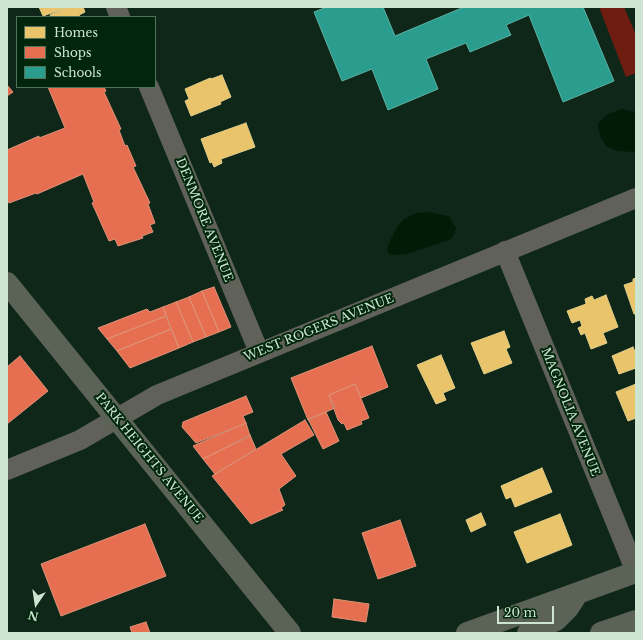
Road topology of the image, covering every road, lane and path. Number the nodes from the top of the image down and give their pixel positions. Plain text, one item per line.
1 (149, 88) edge
2 (636, 198) edge
3 (504, 252) junction
4 (7, 283) edge
5 (259, 352) junction
6 (117, 418) junction
7 (7, 470) edge
8 (636, 572) edge
9 (577, 594) junction
10 (636, 621) edge
11 (290, 633) edge
12 (467, 633) edge
13 (528, 633) edge
14 (601, 633) edge

1 - 5 street, DENMORE AVENUE
2 - 3 street, WEST ROGERS AVENUE
3 - 5 street, WEST ROGERS AVENUE
3 - 8 street, MAGNOLIA AVENUE
4 - 6 main road, PARK HEIGHTS AVENUE
5 - 6 street, WEST ROGERS AVENUE
6 - 7 street, WEST ROGERS AVENUE
6 - 11 main road, PARK HEIGHTS AVENUE
8 - 9 main road
9 - 12 main road
9 - 13 main road
10 - 14 main road

